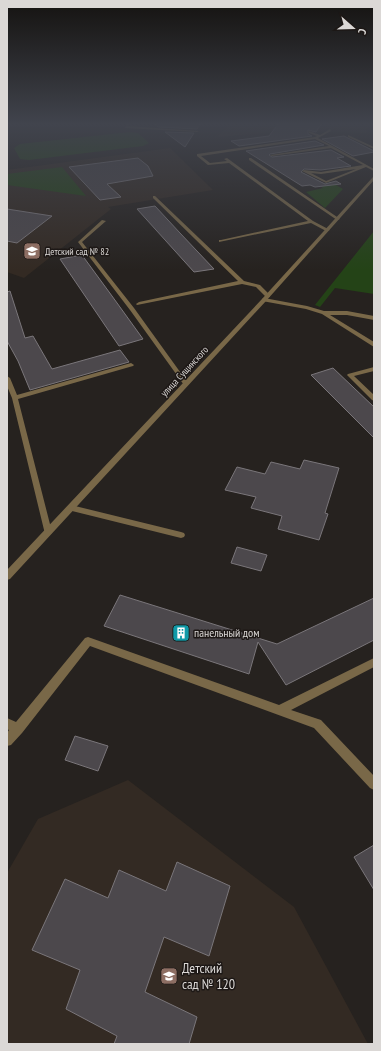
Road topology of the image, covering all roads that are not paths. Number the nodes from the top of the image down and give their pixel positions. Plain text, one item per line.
1 (244, 172) edge
2 (269, 172) edge
3 (306, 172) edge
4 (313, 172) edge
5 (327, 172) edge
6 (351, 172) edge
7 (374, 178) edge
8 (154, 197) dead end
9 (338, 219) junction
10 (104, 221) dead end
11 (311, 222) junction
12 (328, 230) junction
13 (221, 241) dead end
14 (242, 282) junction
15 (266, 298) junction
16 (139, 304) dead end
17 (324, 313) junction
18 (374, 318) edge
19 (374, 345) edge
20 (131, 365) dead end
21 (374, 369) edge
22 (7, 378) edge
23 (186, 384) junction
24 (15, 398) junction
25 (374, 399) edge
26 (71, 508) junction
27 (48, 532) junction
28 (182, 535) dead end
29 (7, 576) edge
30 (374, 662) edge
31 (280, 710) junction
32 (7, 723) edge
33 (18, 729) junction
34 (7, 742) edge
35 (374, 784) edge

1 - 11 street
2 - 9 street
3 - 6 street
4 - 5 street
7 - 9 street, улица Сущинского
8 - 14 street
9 - 12 street, улица Сущинского
10 - 23 street
11 - 12 street
11 - 13 street
12 - 15 street, улица Сущинского
14 - 15 street
14 - 16 street
15 - 17 street
15 - 23 street, улица Сущинского
17 - 18 street
17 - 19 street
20 - 24 street
21 - 25 street
22 - 24 street
23 - 26 street, улица Сущинского
24 - 27 street
26 - 27 street, улица Сущинского
26 - 28 street
27 - 29 street, улица Сущинского
30 - 31 street
31 - 33 street
31 - 35 street
32 - 33 street
33 - 34 street

